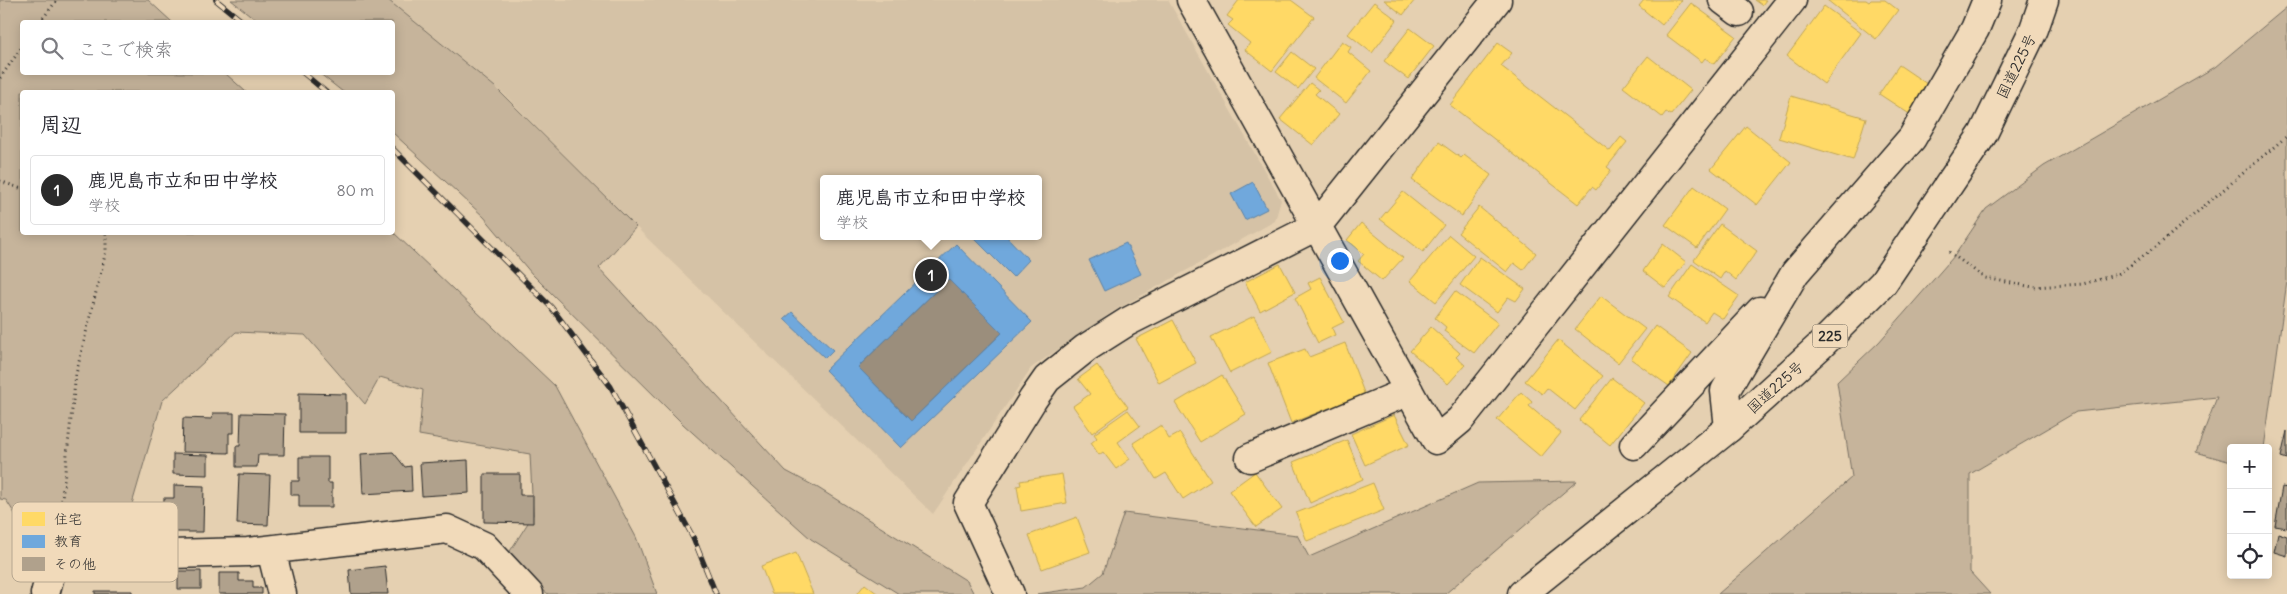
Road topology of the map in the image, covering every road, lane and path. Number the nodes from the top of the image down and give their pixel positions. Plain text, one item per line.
1 (57, 0) edge
2 (1497, 0) edge
3 (1792, 0) edge
4 (1987, 0) edge
5 (2044, 0) edge
6 (1196, 3) edge
7 (42, 20) edge
8 (20, 50) edge
9 (0, 78) edge
10 (2287, 136) edge
11 (0, 181) edge
12 (20, 188) edge
13 (1317, 226) junction
14 (106, 235) edge
15 (1949, 252) dead end
16 (1795, 273) junction
17 (1409, 391) junction
18 (1730, 428) junction
19 (1634, 445) dead end
20 (1250, 458) dead end
21 (62, 502) edge
22 (271, 550) junction
23 (178, 553) edge
24 (49, 582) edge
25 (45, 594) edge
26 (282, 594) edge
27 (529, 594) edge
28 (1010, 594) edge
29 (1522, 594) edge

1 - 7 path
2 - 13 main road
3 - 17 main road
4 - 16 main road
5 - 18 main road, 国道225号 / 225
6 - 13 main road
8 - 9 path
10 - 15 path
11 - 12 path
13 - 17 main road
13 - 28 main road
14 - 21 path
16 - 18 main road
16 - 19 main road
17 - 20 main road
18 - 29 main road, 国道225号 / 225
22 - 23 main road
22 - 26 main road
22 - 27 main road
24 - 25 main road

